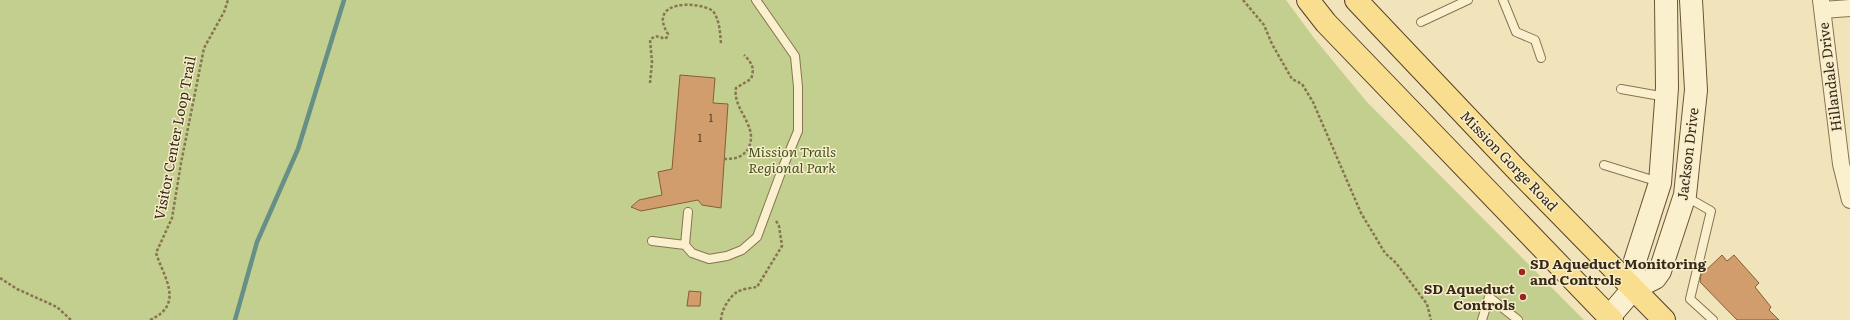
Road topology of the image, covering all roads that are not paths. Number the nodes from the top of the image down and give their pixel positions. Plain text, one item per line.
1 (756, 0) edge
2 (1308, 0) edge
3 (1356, 0) edge
4 (1468, 0) edge
5 (1503, 0) edge
6 (1666, 0) edge
7 (1691, 0) edge
8 (1822, 5) edge
9 (1850, 8) edge
10 (1421, 22) dead end
11 (1541, 58) dead end
12 (1621, 89) dead end
13 (1667, 98) junction
14 (1604, 165) dead end
15 (1660, 182) junction
16 (1685, 195) junction
17 (1850, 200) edge
18 (688, 212) dead end
19 (652, 241) dead end
20 (685, 245) junction
21 (1633, 289) junction
22 (1609, 319) edge
23 (1482, 320) edge
24 (1518, 320) edge
25 (1664, 320) edge
26 (1713, 320) edge

1 - 20 lane
2 - 22 main road
3 - 21 main road, Mission Gorge Road
4 - 10 lane
5 - 11 lane
6 - 13 main road, Jackson Drive
7 - 16 main road, Jackson Drive
8 - 9 street
8 - 17 street, Hillandale Drive
12 - 13 lane
13 - 15 main road, Jackson Drive
14 - 15 lane
15 - 21 main road, Jackson Drive
16 - 21 main road, Jackson Drive
16 - 26 lane
18 - 20 lane
19 - 20 lane
21 - 22 main road, Jackson Drive
21 - 25 main road, Mission Gorge Road
23 - 24 lane

